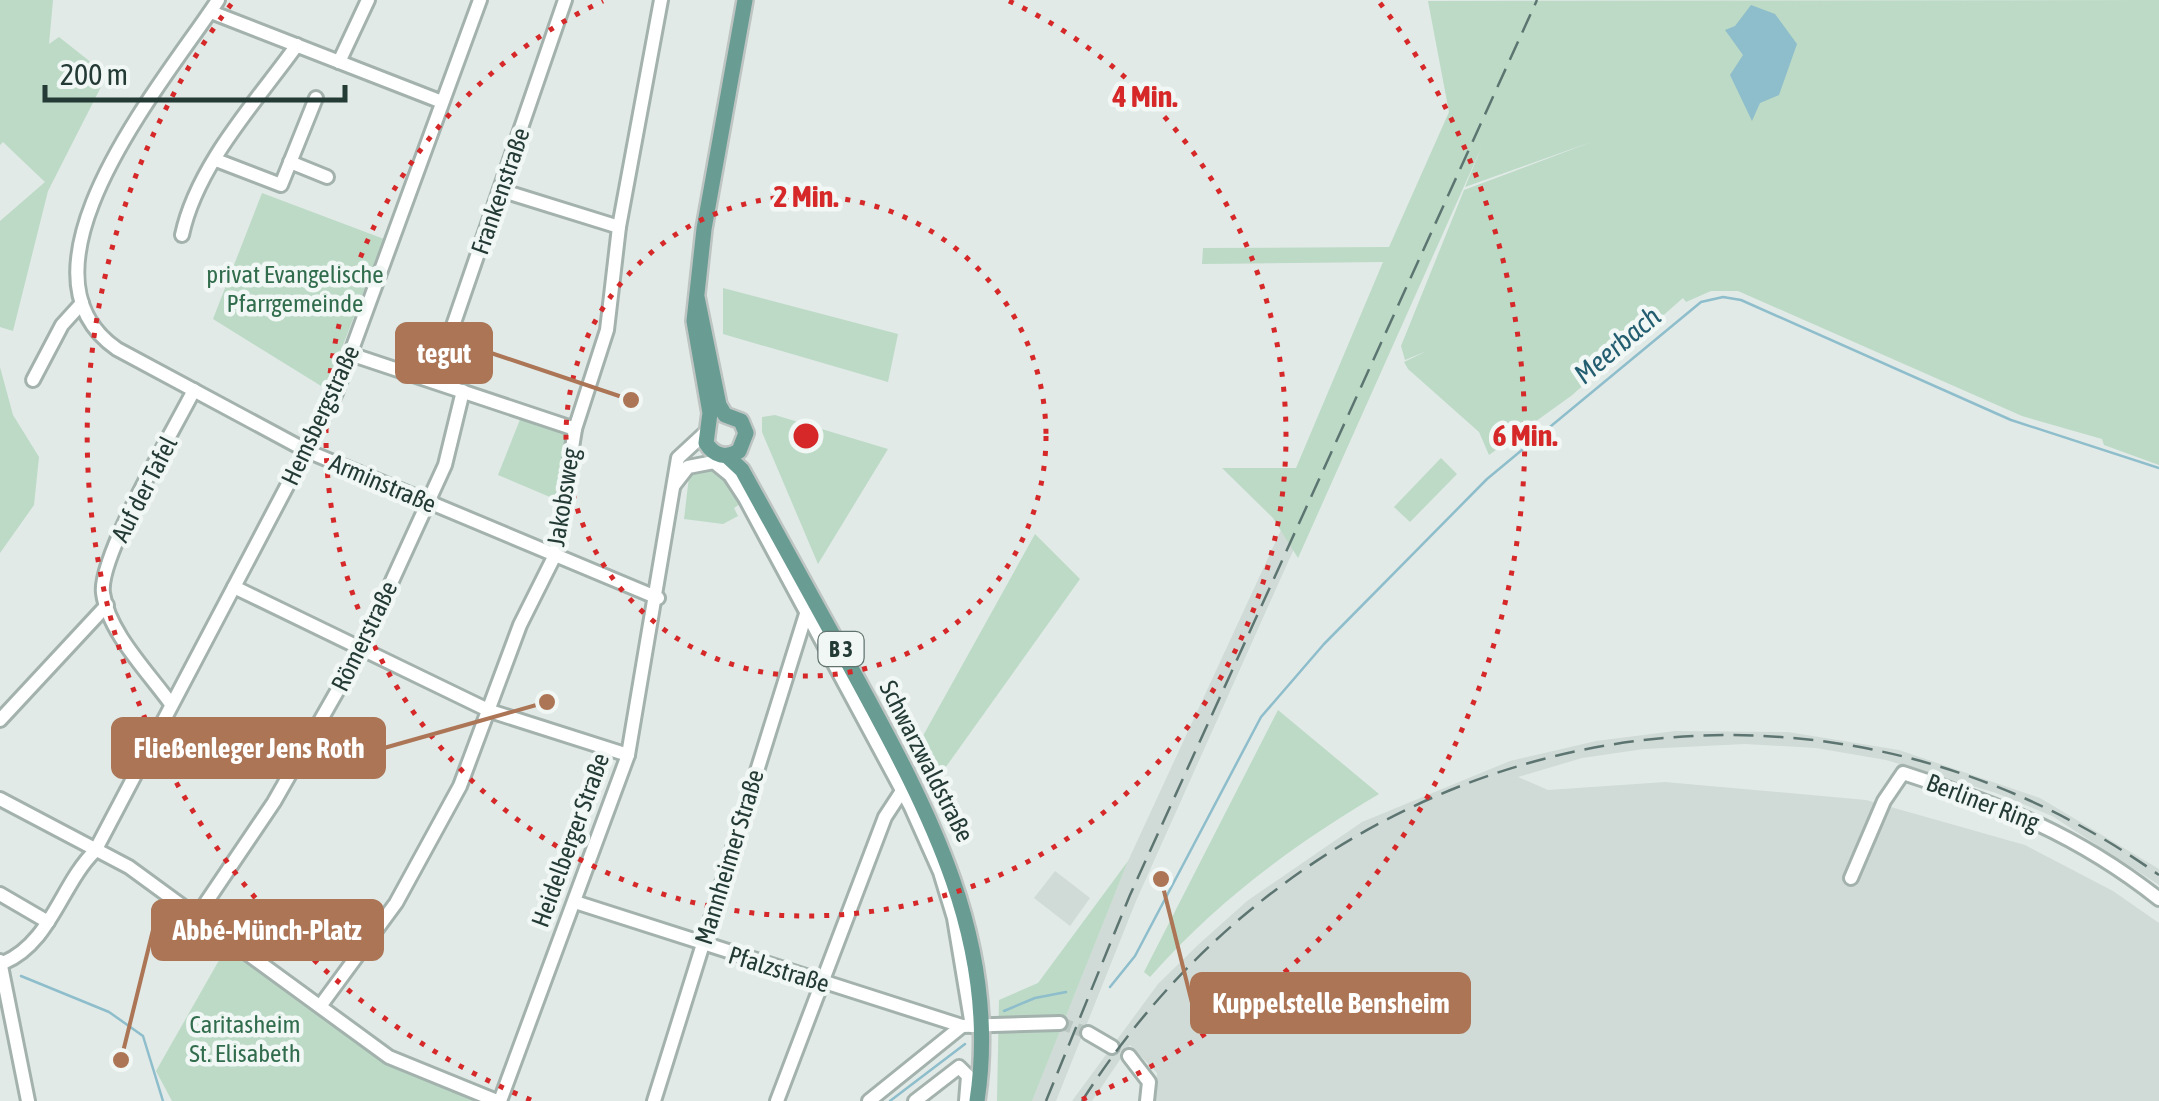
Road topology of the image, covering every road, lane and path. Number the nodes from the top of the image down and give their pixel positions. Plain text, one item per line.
1 (368, 0) edge
2 (480, 0) edge
3 (565, 0) edge
4 (662, 0) edge
5 (745, 0) edge
6 (214, 6) edge
7 (297, 45) junction
8 (339, 62) junction
9 (316, 98) dead end
10 (442, 102) junction
11 (216, 160) junction
12 (290, 162) junction
13 (327, 177) dead end
14 (500, 190) junction
15 (619, 227) junction
16 (182, 235) dead end
17 (697, 297) junction
18 (82, 303) junction
19 (350, 354) junction
20 (32, 380) dead end
21 (434, 382) junction
22 (194, 390) junction
23 (463, 391) junction
24 (725, 415) junction
25 (575, 429) junction
26 (706, 429) junction
27 (306, 451) junction
28 (727, 453) junction
29 (676, 469) junction
30 (672, 488) junction
31 (430, 503) junction
32 (555, 555) junction
33 (234, 587) junction
34 (104, 598) junction
35 (658, 598) junction
36 (806, 614) junction
37 (360, 651) junction
38 (171, 704) junction
39 (490, 711) junction
40 (0, 720) edge
41 (628, 756) junction
42 (902, 791) junction
43 (0, 799) edge
44 (95, 851) junction
45 (1852, 878) dead end
46 (0, 894) edge
47 (2159, 899) edge
48 (575, 902) junction
49 (198, 916) junction
50 (48, 922) junction
51 (702, 944) junction
52 (1, 962) edge
53 (821, 982) junction
54 (321, 1005) junction
55 (1060, 1023) tunnel mouth
56 (972, 1026) junction
57 (1088, 1033) tunnel mouth
58 (1112, 1047) dead end
59 (1129, 1056) dead end
60 (28, 1101) edge
61 (499, 1101) edge
62 (654, 1101) edge
63 (776, 1101) edge
64 (869, 1101) edge
65 (915, 1101) edge
66 (966, 1101) edge
67 (978, 1101) edge
68 (1148, 1101) edge

1 - 8 street
2 - 10 street, Hemsbergstraße
3 - 14 street, Frankenstraße
4 - 15 street, Jakobsweg
5 - 17 main road, B 3
6 - 7 street
6 - 18 street, Arminstraße
7 - 8 street
7 - 11 street
8 - 10 street
9 - 12 street
10 - 19 street, Hemsbergstraße
11 - 12 street
11 - 16 street
12 - 13 street
14 - 15 street
14 - 21 street, Frankenstraße
15 - 25 street, Jakobsweg
17 - 24 main road, B 3
17 - 26 main road, B 3
18 - 20 street
18 - 22 street, Arminstraße
19 - 21 street
19 - 27 street, Hemsbergstraße
21 - 23 street
22 - 27 street, Arminstraße
22 - 34 street, Auf der Tafel
23 - 25 street
23 - 31 street, Römerstraße
24 - 26 main road, Heidelberger Straße
24 - 28 main road, B 3
25 - 32 street, Jakobsweg
26 - 28 main road, B 3
26 - 29 street, Heidelberger Straße
27 - 31 street, Arminstraße
27 - 33 street, Hemsbergstraße
28 - 29 street
28 - 56 main road, Schwarzwaldstraße / B 3
29 - 30 street, Heidelberger Straße
30 - 35 street, Heidelberger Straße
30 - 36 street, Schwarzwaldstraße
31 - 32 street, Arminstraße
31 - 37 street, Römerstraße
32 - 35 street, Arminstraße
32 - 39 street, Jakobsweg
33 - 37 street
33 - 38 street, Hemsbergstraße
34 - 38 street
34 - 40 street
35 - 41 street, Heidelberger Straße
36 - 42 street, Schwarzwaldstraße
36 - 51 street, Mannheimer Straße
37 - 39 street
37 - 49 street, Römerstraße
38 - 44 street, Hemsbergstraße
39 - 41 street
39 - 54 street, Jakobsweg
41 - 48 street, Heidelberger Straße
42 - 53 street
42 - 56 street, Schwarzwaldstraße
43 - 44 street
44 - 49 street
44 - 50 street, Hemsbergstraße
45 - 47 street, Berliner Ring
46 - 50 street
48 - 51 street, Pfalzstraße
48 - 61 street, Heidelberger Straße
49 - 54 street
50 - 52 street, Hemsbergstraße
51 - 53 street, Pfalzstraße
51 - 62 street, Mannheimer Straße
52 - 60 street
53 - 56 street, Pfalzstraße
53 - 63 street
54 - 61 street
55 - 56 street, Pfalzstraße
56 - 64 street
56 - 67 main road, Schwarzwaldstraße / B 3
57 - 58 street
59 - 68 street
65 - 66 street

